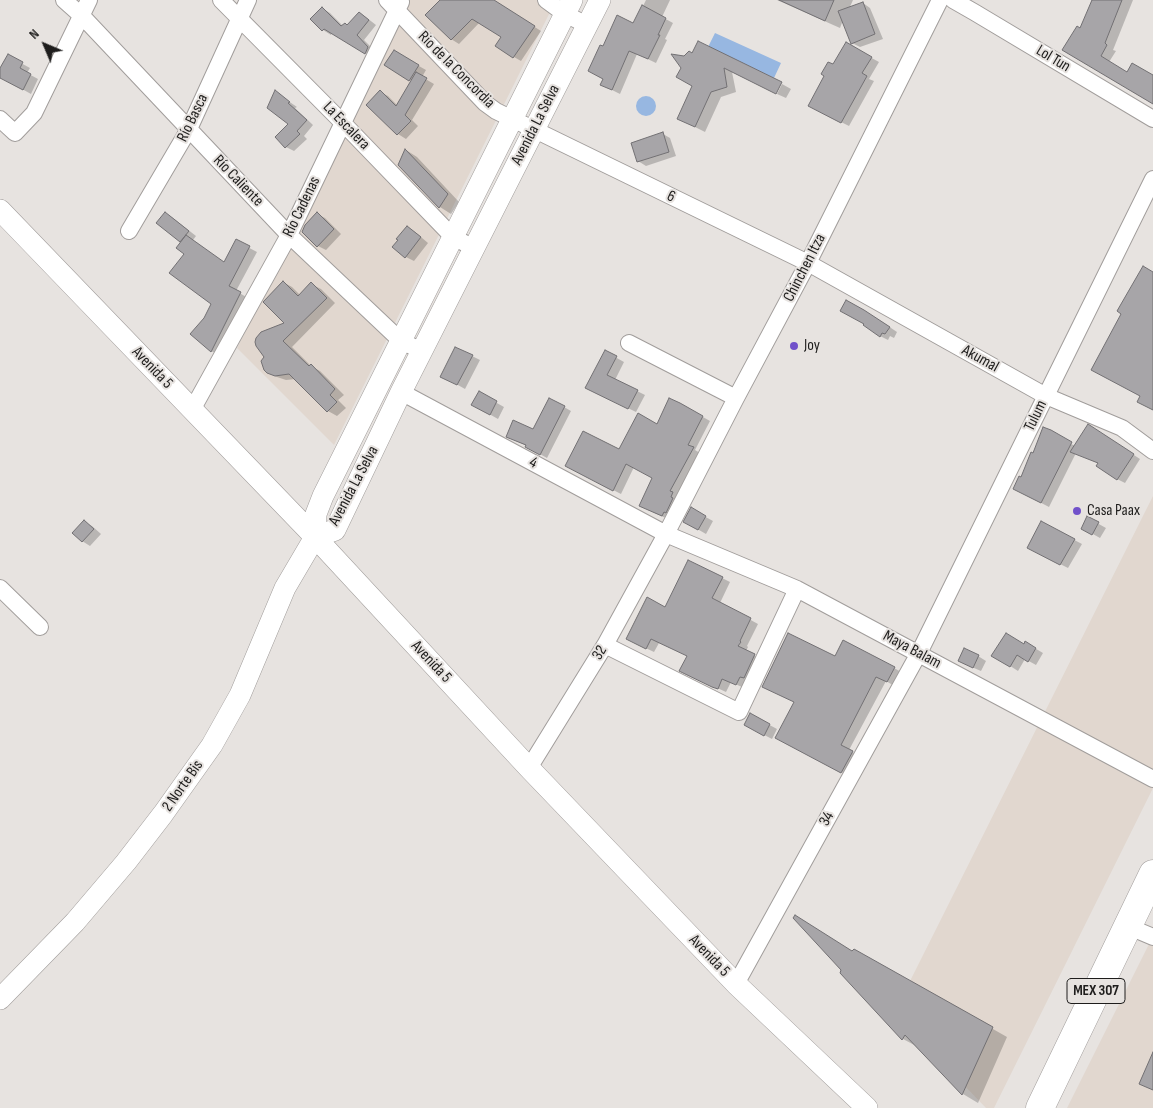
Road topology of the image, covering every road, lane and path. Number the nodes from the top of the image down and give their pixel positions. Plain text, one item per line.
1 (64, 0) edge
2 (89, 0) edge
3 (221, 0) edge
4 (248, 0) edge
5 (546, 0) edge
6 (600, 0) edge
7 (940, 0) edge
8 (953, 0) edge
9 (395, 3) edge
10 (569, 7) edge
11 (82, 16) junction
12 (239, 18) junction
13 (587, 26) junction
14 (0, 118) edge
15 (1153, 119) edge
16 (512, 120) junction
17 (342, 122) junction
18 (189, 129) junction
19 (534, 130) junction
20 (1153, 179) edge
21 (0, 210) edge
22 (129, 231) dead end
23 (289, 235) junction
24 (453, 237) junction
25 (474, 248) junction
26 (808, 263) junction
27 (401, 341) junction
28 (629, 343) dead end
29 (422, 352) junction
30 (401, 392) junction
31 (1046, 396) junction
32 (736, 398) junction
33 (192, 410) junction
34 (1153, 451) edge
35 (666, 534) junction
36 (315, 537) junction
37 (0, 588) edge
38 (797, 588) junction
39 (40, 626) dead end
40 (605, 645) junction
41 (919, 654) junction
42 (529, 768) junction
43 (1153, 779) edge
44 (1153, 874) edge
45 (1127, 926) junction
46 (1153, 937) edge
47 (736, 984) junction
48 (0, 999) edge
49 (867, 1108) edge
50 (1040, 1108) edge

1 - 11 street, Río Caliente
2 - 11 street
3 - 12 street, La Escalera
4 - 12 street, Río Basca
5 - 10 street
6 - 13 street, Avenida La Selva
7 - 26 street, Chinchen Itza
8 - 15 street, Lol Tun
9 - 16 street, Rio de la Concordia
9 - 17 street, Río Cadenas
10 - 13 street
10 - 16 street, Avenida La Selva
11 - 14 street
11 - 18 street, Río Caliente
12 - 17 street, La Escalera
12 - 18 street, Río Basca
13 - 19 street, Avenida La Selva
16 - 19 street, Rio de la Concordia
16 - 24 street, Avenida La Selva
17 - 23 street, Río Cadenas
17 - 24 street, La Escalera
18 - 22 street, Río Basca
18 - 23 street, Río Caliente
19 - 25 street, Avenida La Selva
19 - 26 street, 6
20 - 31 street, Tulum
21 - 33 street, Avenida 5
23 - 27 street, Río Caliente
23 - 33 street, Río Cadenas
24 - 25 street, La Escalera
24 - 27 street, Avenida La Selva
25 - 29 street, Avenida La Selva
26 - 31 street, Akumal
26 - 32 street, Chinchen Itza
27 - 29 street, Río Caliente
27 - 36 street, Avenida La Selva
28 - 32 street
29 - 30 street, Avenida La Selva
30 - 35 street, 4
30 - 36 street, Avenida La Selva
31 - 34 street, Akumal
31 - 41 street, Tulum
32 - 35 street, Chinchen Itza
33 - 36 street, Avenida 5
35 - 38 street, Maya Balam
35 - 40 street, 32
36 - 42 street, Avenida 5
36 - 48 street, 2 Norte Bis
37 - 39 street
38 - 40 street
38 - 41 street, Maya Balam
40 - 42 street, 32
41 - 43 street, Maya Balam
41 - 47 street, 34
42 - 47 street, Avenida 5
44 - 45 highway, MEX 307
45 - 46 street
45 - 50 highway, MEX 307
47 - 49 street, Avenida 5

